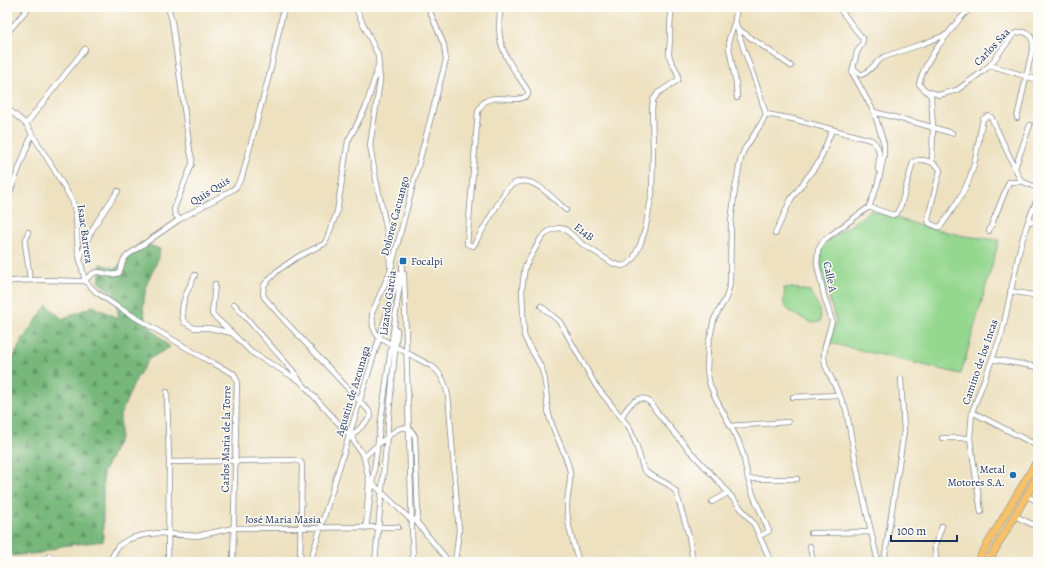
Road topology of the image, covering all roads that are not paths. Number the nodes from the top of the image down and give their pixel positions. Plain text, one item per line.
1 (29, 7) edge
2 (168, 7) edge
3 (284, 7) edge
4 (355, 7) edge
5 (428, 7) edge
6 (500, 7) edge
7 (672, 7) edge
8 (737, 7) edge
9 (838, 7) edge
10 (971, 7) edge
11 (735, 19) junction
12 (737, 28) junction
13 (7, 33) edge
14 (948, 34) junction
15 (85, 49) dead end
16 (379, 63) junction
17 (990, 65) junction
18 (791, 66) dead end
19 (853, 68) junction
20 (1025, 78) junction
21 (1038, 80) edge
22 (928, 91) junction
23 (737, 98) dead end
24 (8, 109) edge
25 (874, 112) junction
26 (766, 114) junction
27 (7, 117) edge
28 (1017, 118) dead end
29 (26, 124) junction
30 (1030, 125) dead end
31 (933, 127) junction
32 (832, 130) junction
33 (952, 133) dead end
34 (32, 134) junction
35 (932, 163) junction
36 (1015, 168) junction
37 (1021, 181) junction
38 (878, 183) junction
39 (1038, 188) edge
40 (118, 191) dead end
41 (1038, 197) edge
42 (7, 200) edge
43 (869, 207) junction
44 (566, 210) dead end
45 (180, 219) junction
46 (1028, 221) junction
47 (1038, 223) edge
48 (989, 231) dead end
49 (28, 232) dead end
50 (775, 234) dead end
51 (80, 261) junction
52 (403, 261) junction
53 (390, 272) junction
54 (195, 275) dead end
55 (30, 279) junction
56 (85, 281) junction
57 (7, 282) edge
58 (215, 284) dead end
59 (1010, 291) junction
60 (1038, 296) edge
61 (234, 304) dead end
62 (541, 306) dead end
63 (232, 333) junction
64 (379, 338) junction
65 (393, 345) junction
66 (406, 352) junction
67 (992, 359) junction
68 (1038, 367) edge
69 (900, 379) dead end
70 (300, 381) junction
71 (167, 392) dead end
72 (839, 395) junction
73 (793, 397) dead end
74 (360, 401) junction
75 (972, 412) junction
76 (621, 418) junction
77 (788, 422) dead end
78 (730, 426) junction
79 (408, 428) junction
80 (350, 436) junction
81 (386, 438) junction
82 (942, 438) dead end
83 (970, 438) junction
84 (378, 446) junction
85 (1038, 446) edge
86 (364, 457) junction
87 (1038, 459) edge
88 (235, 461) junction
89 (169, 462) junction
90 (1038, 476) edge
91 (748, 479) junction
92 (797, 479) dead end
93 (371, 482) junction
94 (381, 492) junction
95 (728, 494) junction
96 (1027, 496) junction
97 (1037, 500) edge
98 (712, 502) dead end
99 (981, 512) dead end
100 (1016, 516) junction
101 (413, 520) junction
102 (942, 526) dead end
103 (398, 527) dead end
104 (1038, 527) edge
105 (233, 528) junction
106 (301, 528) junction
107 (320, 528) junction
108 (366, 528) junction
109 (378, 528) junction
110 (871, 532) junction
111 (810, 533) dead end
112 (169, 534) junction
113 (760, 536) junction
114 (810, 546) dead end
115 (43, 562) edge
116 (56, 562) edge
117 (109, 562) edge
118 (168, 562) edge
119 (233, 562) edge
120 (300, 562) edge
121 (310, 562) edge
122 (375, 562) edge
123 (413, 562) edge
124 (449, 562) edge
125 (455, 562) edge
126 (579, 562) edge
127 (693, 562) edge
128 (771, 562) edge
129 (813, 562) edge
130 (878, 562) edge
131 (884, 562) edge
132 (936, 562) edge
133 (977, 562) edge
134 (989, 562) edge

1 - 13 street
2 - 45 street
3 - 45 street, Quis Quis
4 - 16 street
5 - 53 street, Dolores Cacuango
6 - 44 street
7 - 126 street, E14B
8 - 11 street
9 - 19 street
10 - 14 street
11 - 12 street
11 - 23 street
12 - 18 street
12 - 26 street
14 - 19 street
14 - 22 street
15 - 29 street
16 - 53 street
16 - 74 street
17 - 20 street
17 - 20 street, Carlos Saa
17 - 22 street, Carlos Saa
19 - 25 street
20 - 21 street
20 - 28 street
22 - 31 street
24 - 27 street
24 - 29 street, Isaac Barrera
25 - 31 street
25 - 38 street
26 - 32 street
26 - 78 street
29 - 34 street, Isaac Barrera
30 - 36 street
31 - 33 street
31 - 35 street
32 - 38 street
32 - 50 street
34 - 42 street
34 - 51 street, Isaac Barrera
35 - 36 street
35 - 43 street
36 - 37 street
37 - 39 street
37 - 48 street
38 - 43 street
40 - 51 street
41 - 46 street, Camino de los Incas
43 - 72 street, Calle A
45 - 56 street, Quis Quis
46 - 47 street
46 - 59 street, Camino de los Incas
49 - 55 street
51 - 56 street, Isaac Barrera
52 - 64 street, Agustin de Azcunaga
52 - 65 street, Lizardo Garcia
52 - 66 street
53 - 64 street, Dolores Cacuango
54 - 63 street
55 - 56 street, Isaac Barrera
55 - 57 street, Isaac Barrera
56 - 88 street, Carlos Maria de la Torre
58 - 63 street
59 - 60 street
59 - 67 street, Camino de los Incas
61 - 70 street, Lizardo Garcia
62 - 76 street
63 - 70 street
64 - 65 street
64 - 74 street, Agustin de Azcunaga
65 - 66 street
65 - 81 street, Lizardo Garcia
65 - 84 street, Lizardo Garcia
66 - 79 street
66 - 125 street
67 - 68 street
67 - 75 street, Camino de los Incas
69 - 131 street
70 - 80 street, Lizardo Garcia
71 - 89 street
72 - 73 street
72 - 110 street, Calle A
74 - 80 street, Agustin de Azcunaga
74 - 80 street
75 - 83 street, Camino de los Incas
75 - 85 street
76 - 95 street
76 - 127 street
77 - 78 street
78 - 91 street
79 - 81 street
79 - 101 street
80 - 86 street, Lizardo Garcia
80 - 107 street, Agustin de Azcunaga
81 - 84 street
81 - 94 street, Lizardo Garcia
82 - 83 street
83 - 99 street, Camino de los Incas
84 - 86 street
84 - 93 street, Lizardo Garcia
86 - 93 street, Lizardo Garcia
87 - 133 highway
88 - 89 street
88 - 105 street, Carlos Maria de la Torre
88 - 106 street
89 - 112 street
90 - 96 highway
91 - 92 street
91 - 113 street
93 - 94 street
93 - 108 street, Lizardo Garcia
94 - 101 street
94 - 109 street, Lizardo Garcia
95 - 98 street
95 - 113 street
96 - 97 street
96 - 100 highway
100 - 104 street
100 - 134 highway
101 - 123 street
101 - 124 street
102 - 132 street
103 - 109 street, José Maria Masia
105 - 106 street, José Maria Masia
105 - 112 street, José Maria Masia
105 - 119 street, Carlos Maria de la Torre
106 - 107 street, José Maria Masia
106 - 120 street
107 - 108 street, José Maria Masia
107 - 121 street, Agustin de Azcunaga
108 - 109 street, José Maria Masia
109 - 122 street, Lizardo Garcia
110 - 111 street
110 - 130 street, Calle A
112 - 117 street, José Maria Masia
112 - 118 street
113 - 128 street
114 - 129 street
115 - 116 street

